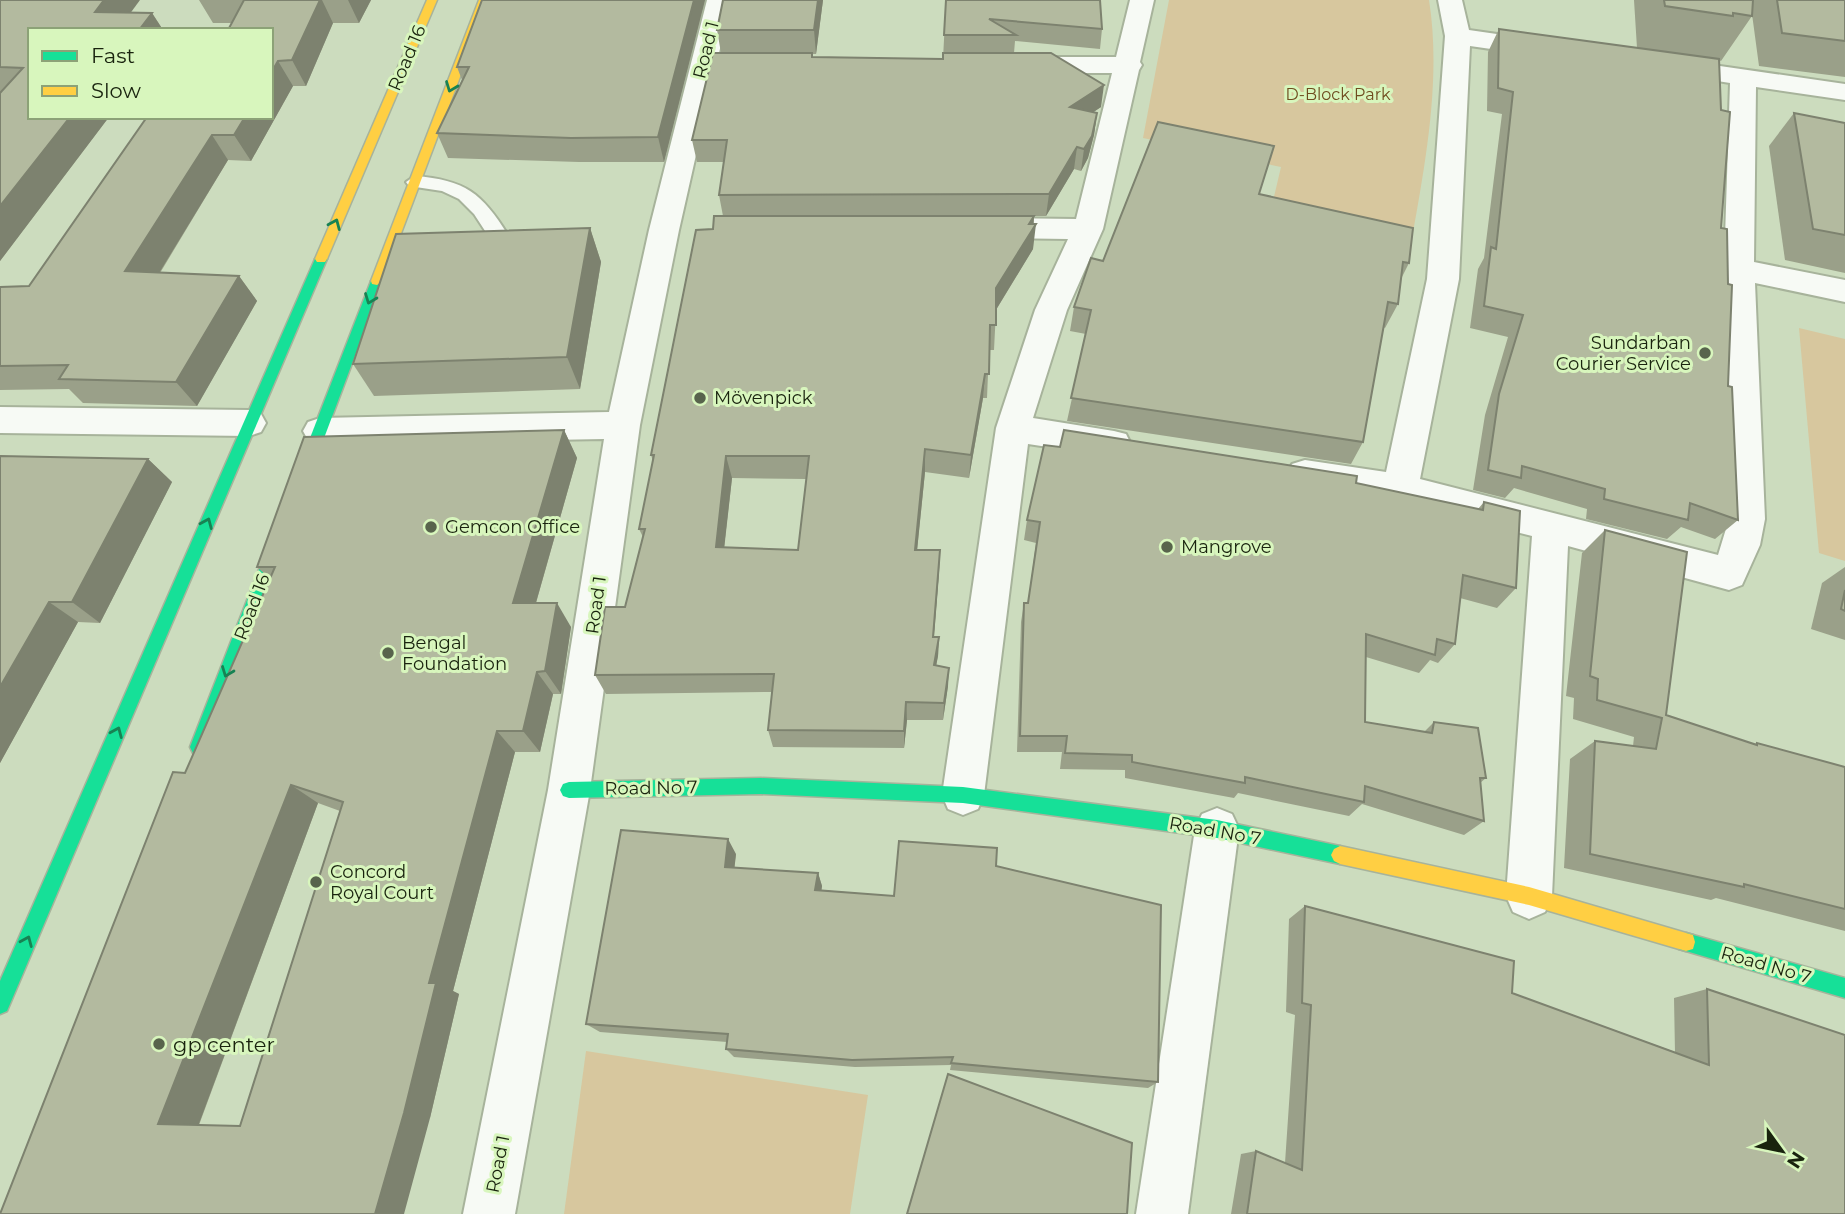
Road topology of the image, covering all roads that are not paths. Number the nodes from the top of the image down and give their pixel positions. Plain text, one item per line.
1 (432, 0) edge
2 (484, 0) edge
3 (719, 0) edge
4 (1142, 0) edge
5 (1450, 0) edge
6 (1458, 36) junction
7 (1566, 52) edge
8 (991, 65) edge
9 (1129, 65) junction
10 (1702, 71) edge
11 (1743, 77) junction
12 (1845, 92) edge
13 (361, 166) junction
14 (385, 166) dead end
15 (415, 171) junction
16 (951, 228) edge
17 (1088, 229) junction
18 (498, 235) edge
19 (1739, 269) junction
20 (1845, 291) edge
21 (0, 420) edge
22 (249, 424) junction
23 (623, 425) junction
24 (1013, 428) junction
25 (320, 431) junction
26 (1151, 450) edge
27 (1276, 469) edge
28 (1400, 489) junction
29 (1551, 526) junction
30 (195, 757) edge
31 (569, 790) junction
32 (962, 796) junction
33 (1217, 829) junction
34 (1529, 896) junction
35 (1845, 988) edge
36 (0, 1004) edge
37 (489, 1214) edge
38 (1162, 1214) edge

1 - 13 main road, Road 16
2 -> 15 main road, Road 16
3 - 23 street, Road 1
4 - 9 street
5 - 6 street
6 - 7 street
6 - 28 street
8 - 9 street
9 - 17 street
10 - 11 street
11 - 12 street
11 - 19 street
13 - 14 main road
22 -> 13 main road, Road 16
15 - 18 lane
15 -> 25 main road, Road 16
16 - 17 street
17 - 24 street
19 - 20 street
19 - 29 street
21 - 22 street
36 -> 22 main road, Road 16
23 - 25 street
23 - 31 street, Road 1
24 - 26 street
24 - 32 street
25 -> 30 main road, Road 16
27 - 28 street
28 - 29 street
29 - 34 street
31 - 32 main road, Road No 7
31 - 37 street, Road 1
32 - 33 main road, Road No 7
33 - 34 main road, Road No 7
33 - 38 street
34 - 35 main road, Road No 7

